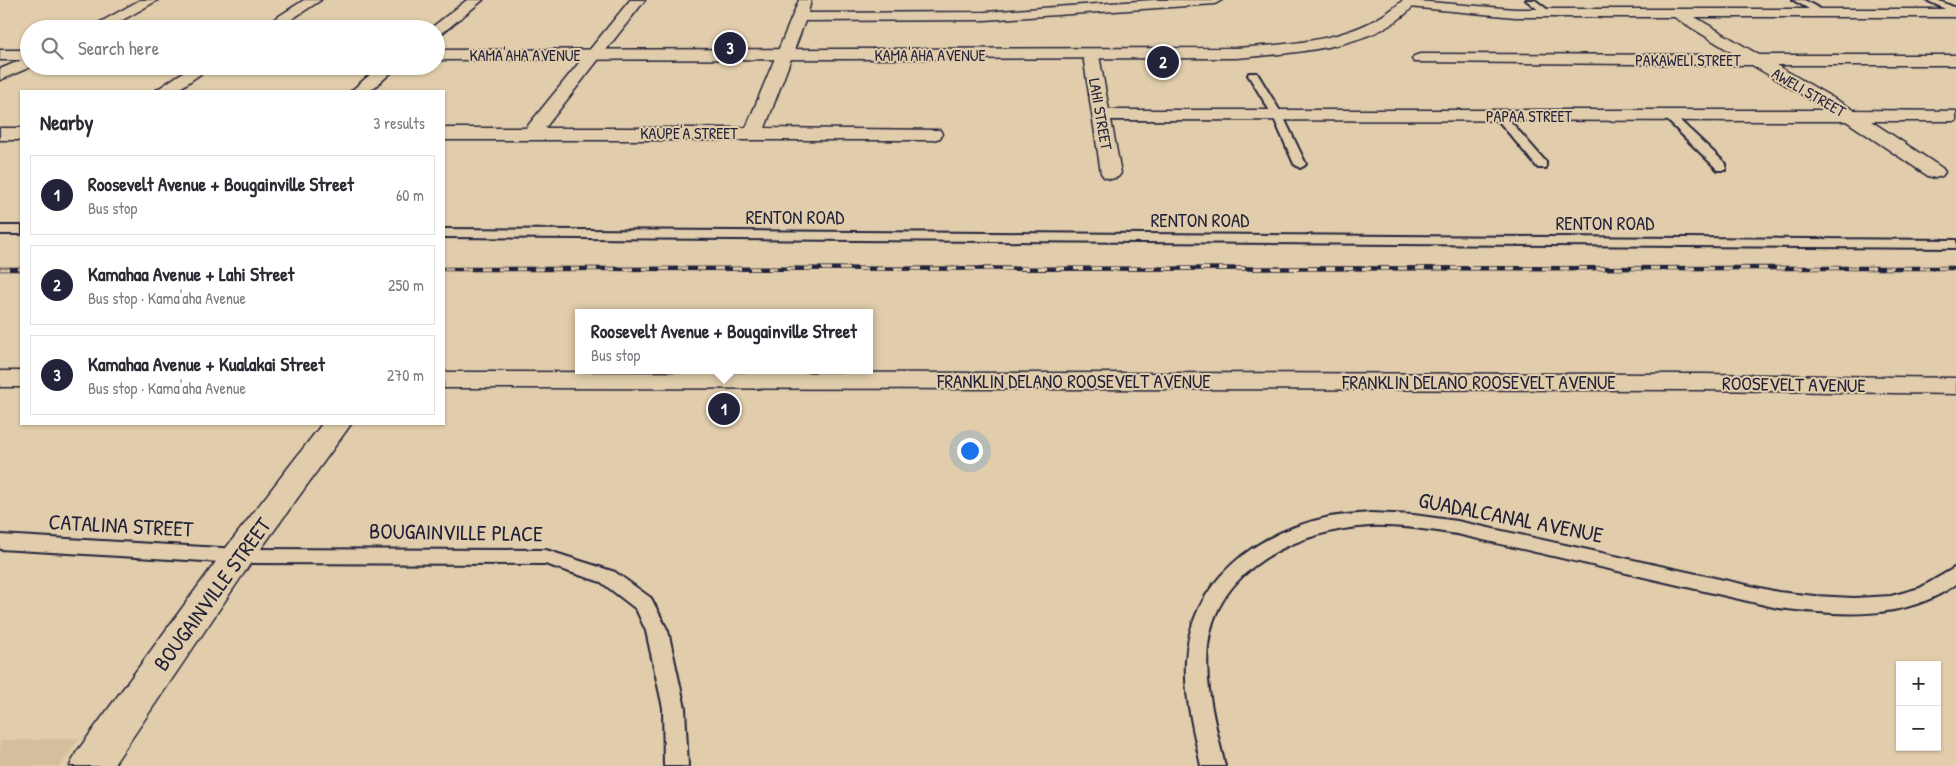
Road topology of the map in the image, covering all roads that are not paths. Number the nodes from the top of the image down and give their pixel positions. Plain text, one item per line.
1 (152, 0) edge
2 (314, 0) edge
3 (476, 0) edge
4 (638, 0) edge
5 (806, 0) edge
6 (1215, 0) edge
7 (1530, 0) edge
8 (1656, 0) edge
9 (1797, 0) edge
10 (1930, 0) edge
11 (1410, 2) edge
12 (1956, 12) edge
13 (1548, 13) junction
14 (1823, 13) junction
15 (1678, 14) junction
16 (799, 17) junction
17 (113, 20) edge
18 (281, 20) edge
19 (445, 24) edge
20 (1091, 54) junction
21 (0, 55) edge
22 (20, 55) edge
23 (445, 55) edge
24 (593, 55) junction
25 (784, 55) junction
26 (1420, 59) dead end
27 (1754, 60) junction
28 (1956, 60) edge
29 (20, 66) edge
30 (0, 75) edge
31 (190, 75) edge
32 (380, 75) edge
33 (1252, 75) dead end
34 (166, 90) edge
35 (361, 90) edge
36 (1101, 116) junction
37 (1278, 116) junction
38 (1500, 116) junction
39 (1669, 116) junction
40 (1850, 116) junction
41 (1956, 116) edge
42 (754, 133) junction
43 (0, 134) edge
44 (20, 134) edge
45 (445, 134) edge
46 (531, 134) junction
47 (934, 134) dead end
48 (1300, 164) dead end
49 (1542, 165) dead end
50 (1722, 167) dead end
51 (1935, 172) dead end
52 (1111, 173) dead end
53 (0, 230) edge
54 (20, 230) edge
55 (445, 233) edge
56 (1956, 244) edge
57 (1956, 372) edge
58 (0, 379) edge
59 (20, 379) edge
60 (445, 380) edge
61 (1704, 382) junction
62 (1956, 386) edge
63 (337, 425) edge
64 (0, 542) edge
65 (238, 556) junction
66 (1956, 574) edge
67 (90, 766) edge
68 (676, 766) edge
69 (1213, 766) edge

1 - 17 street
2 - 18 street
3 - 19 street
4 - 24 street
5 - 16 street
6 - 16 street
7 - 13 lane
8 - 15 street, AWELI STREET
9 - 14 lane
10 - 12 lane
11 - 13 street
11 - 20 street, KAMA'AHA AVENUE
12 - 14 street
13 - 15 street
14 - 15 street
15 - 27 street, AWELI STREET
16 - 25 street
20 - 25 street, KAMA'AHA AVENUE
20 - 36 street, LAHI STREET
21 - 22 street
23 - 24 street, KAMA'AHA AVENUE
24 - 25 street, KAMA'AHA AVENUE
24 - 46 street
25 - 42 street
26 - 27 street, PAKAWELI STREET
27 - 28 street, PAKAWELI STREET
27 - 40 street, AWELI STREET
29 - 30 street
31 - 34 street
32 - 35 street
33 - 37 lane
36 - 37 street, PAPAA STREET
36 - 52 street, LAHI STREET
37 - 38 street, PAPAA STREET
37 - 48 lane
38 - 39 street, PAPAA STREET
38 - 49 lane
39 - 40 street, PAPAA STREET
39 - 50 lane
40 - 41 street, PAPAA STREET
40 - 51 street, AWELI STREET
42 - 46 street, KAUPE'A STREET
42 - 47 street, KAUPE'A STREET
43 - 44 street
45 - 46 street, KAUPE'A STREET
53 - 54 lane
55 - 56 lane, RENTON ROAD
57 - 61 street, ROOSEVELT AVENUE
58 - 59 street
60 - 61 street, FRANKLIN DELANO ROOSEVELT AVENUE
61 - 62 street, ROOSEVELT AVENUE
63 - 65 street, BOUGAINVILLE STREET
64 - 65 lane, CATALINA STREET
65 - 67 street, BOUGAINVILLE STREET
65 - 68 lane, BOUGAINVILLE PLACE
66 - 69 lane, GUADALCANAL AVENUE

